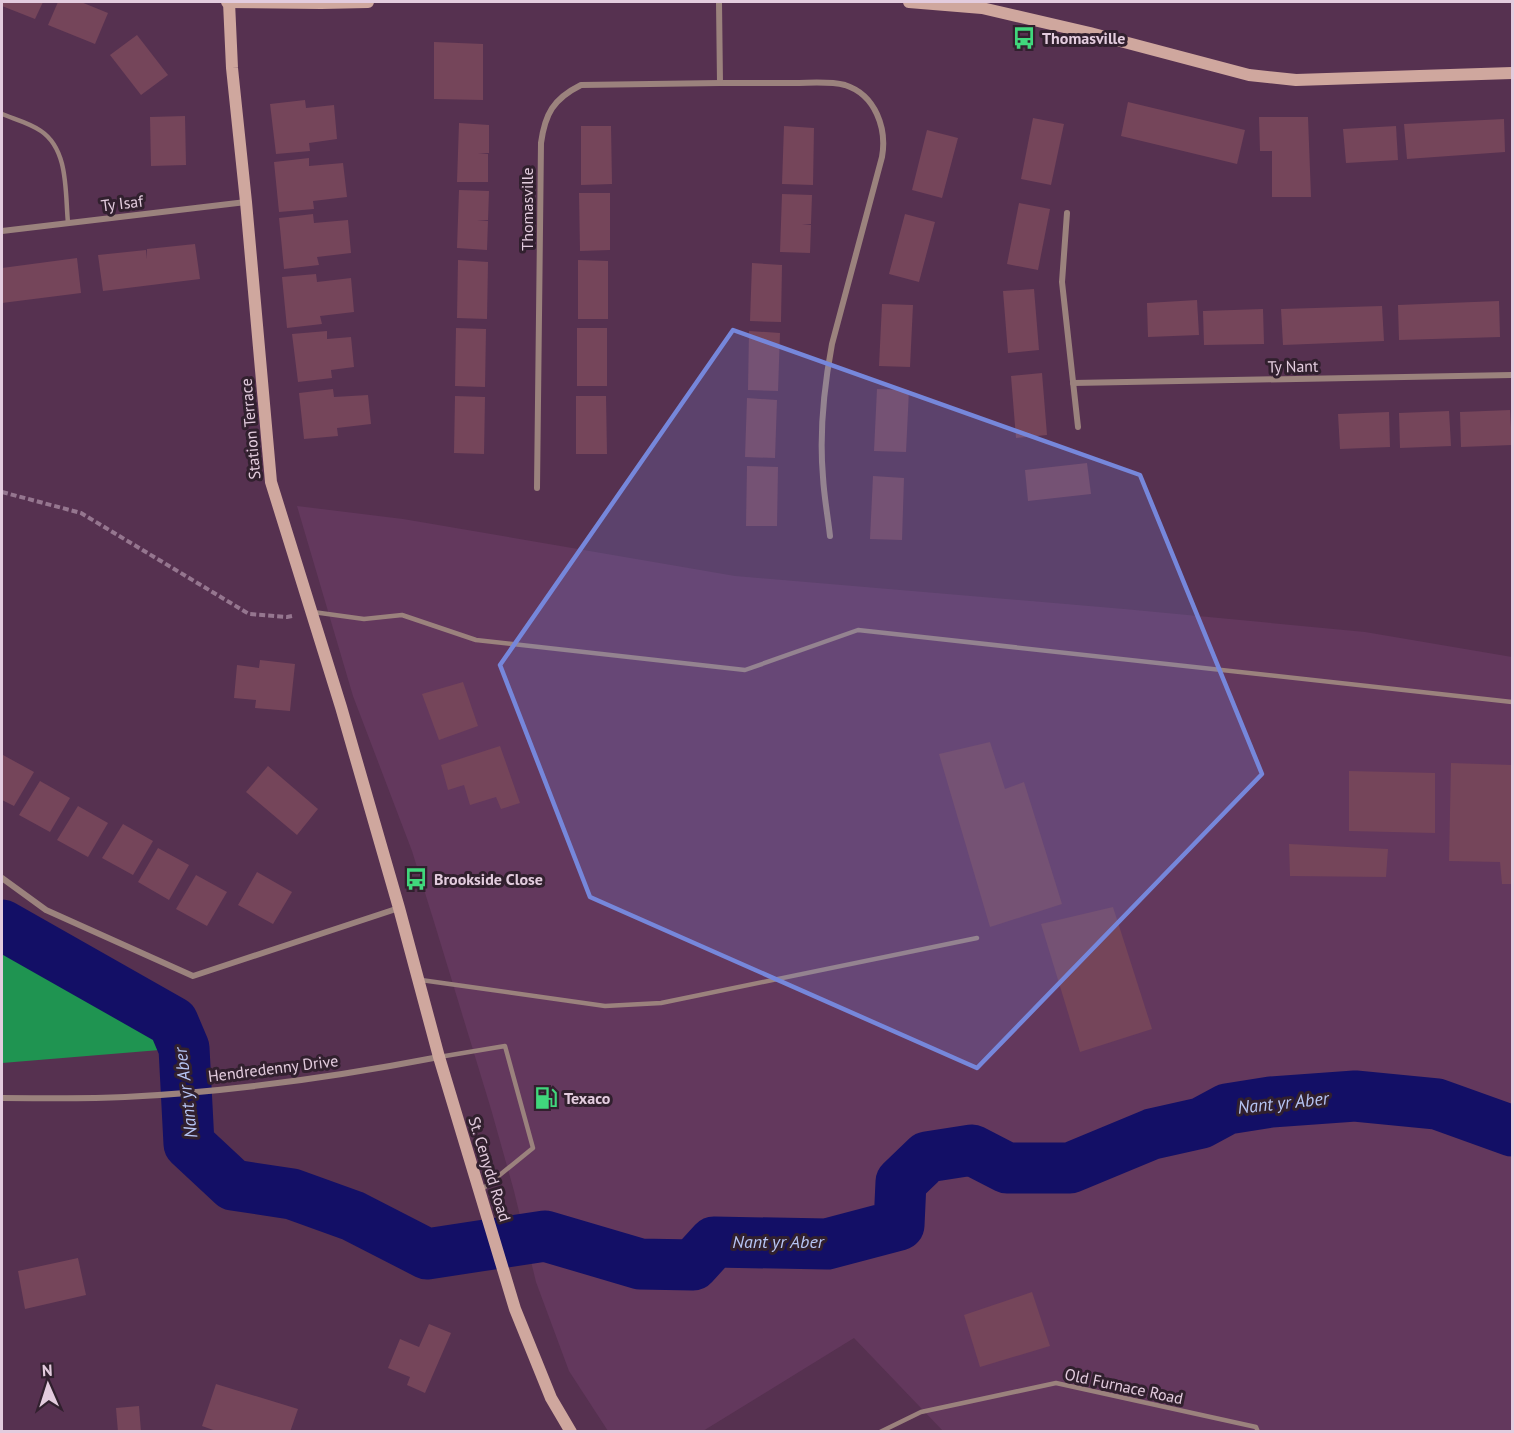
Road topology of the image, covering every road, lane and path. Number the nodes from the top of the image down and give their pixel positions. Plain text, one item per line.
1 (228, 2) edge
2 (368, 2) edge
3 (719, 2) edge
4 (909, 2) edge
5 (1512, 73) edge
6 (720, 83) junction
7 (2, 114) edge
8 (246, 202) junction
9 (1067, 213) dead end
10 (69, 222) junction
11 (2, 231) edge
12 (1512, 375) edge
13 (1073, 383) junction
14 (1078, 427) dead end
15 (537, 488) dead end
16 (2, 492) edge
17 (830, 536) dead end
18 (310, 611) junction
19 (1512, 702) edge
20 (2, 878) edge
21 (399, 908) junction
22 (977, 938) dead end
23 (419, 980) junction
24 (439, 1057) junction
25 (2, 1098) edge
26 (479, 1192) junction
27 (571, 1431) edge
28 (880, 1431) edge
29 (1258, 1431) edge

1 - 2 main road
1 - 8 main road, Station Terrace
3 - 6 street
4 - 5 main road
6 - 15 street, Thomasville
6 - 17 street, Thomasville
7 - 10 lane
8 - 10 street, Ty Isaf
8 - 18 main road, Station Terrace
9 - 13 street
10 - 11 street, Ty Isaf
12 - 13 street, Ty Nant
13 - 14 street
16 - 18 path
18 - 19 lane
18 - 21 main road, Station Terrace
20 - 21 street
21 - 23 main road, St. Cenydd Road
22 - 23 lane
23 - 24 main road, St. Cenydd Road
24 - 25 street, Hendredenny Drive
24 - 26 main road, St. Cenydd Road
24 - 26 lane
26 - 27 main road, St. Cenydd Road
28 - 29 lane, Old Furnace Road

